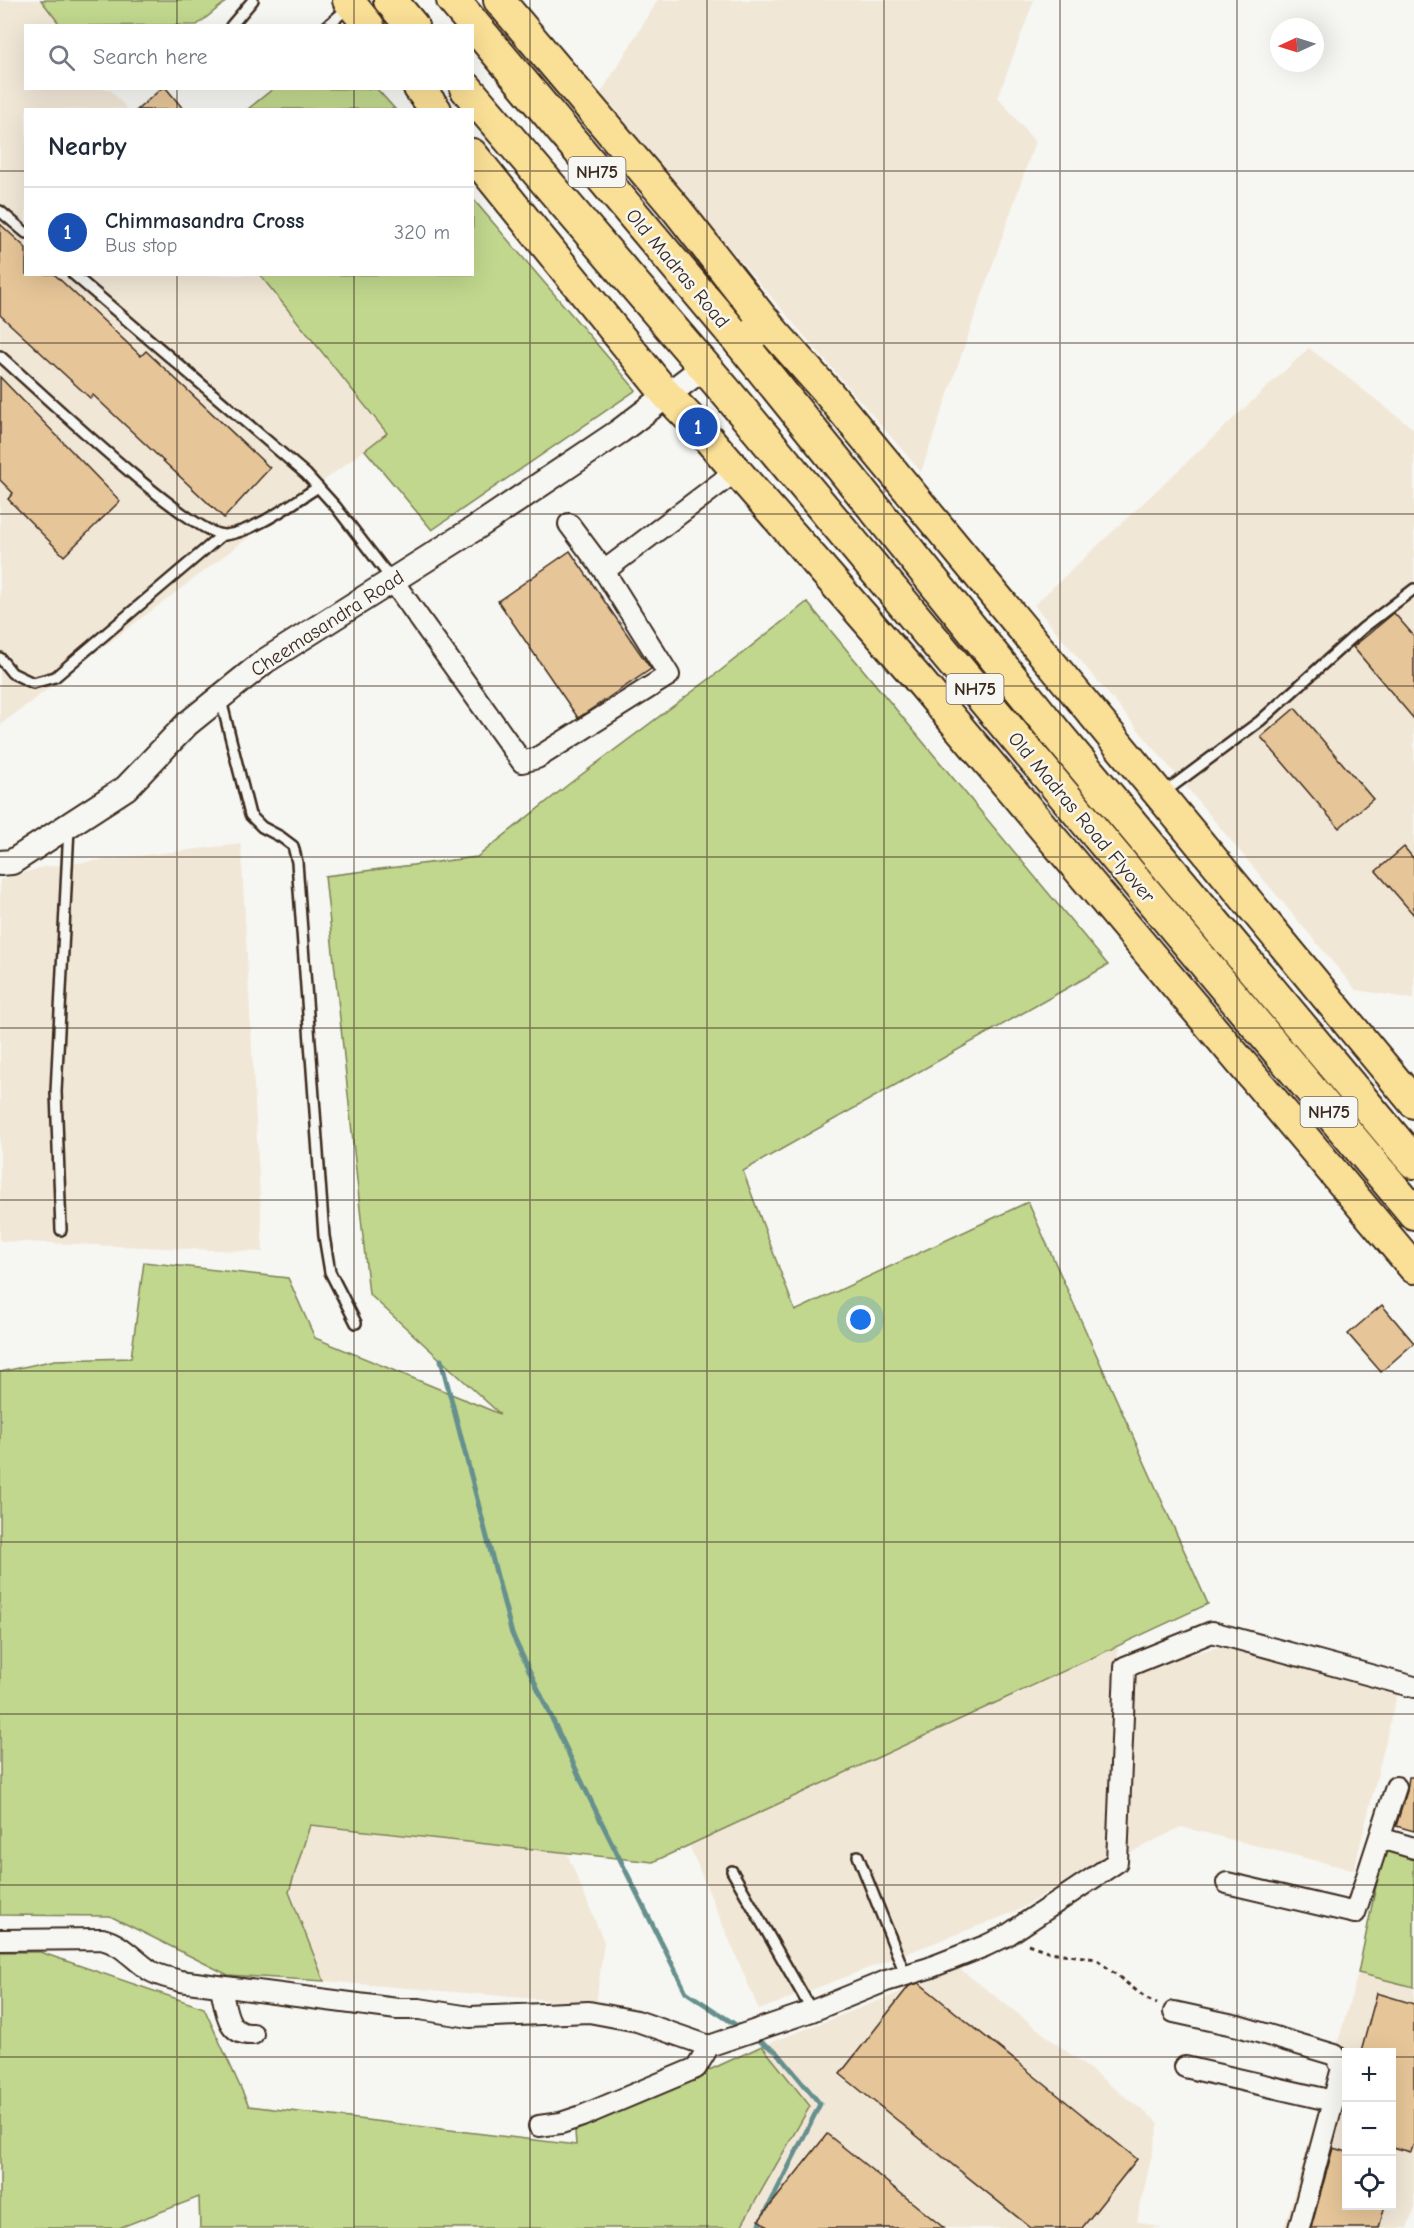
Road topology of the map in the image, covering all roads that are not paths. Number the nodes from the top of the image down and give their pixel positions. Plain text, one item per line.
1 (253, 0) edge
2 (390, 0) edge
3 (453, 0) edge
4 (499, 0) edge
5 (356, 10) edge
6 (233, 24) edge
7 (331, 24) edge
8 (410, 24) edge
9 (473, 24) edge
10 (474, 25) edge
11 (421, 90) edge
12 (468, 90) edge
13 (434, 108) edge
14 (474, 156) edge
15 (0, 211) edge
16 (24, 231) edge
17 (75, 276) edge
18 (766, 323) junction
19 (741, 344) junction
20 (0, 356) edge
21 (704, 367) junction
22 (666, 394) junction
23 (736, 471) junction
24 (318, 487) junction
25 (569, 524) dead end
26 (222, 535) junction
27 (604, 571) junction
28 (392, 580) junction
29 (1414, 589) edge
30 (0, 658) edge
31 (221, 696) junction
32 (1160, 795) junction
33 (69, 825) junction
34 (0, 863) edge
35 (1414, 1103) edge
36 (1414, 1162) edge
37 (1414, 1213) edge
38 (61, 1230) dead end
39 (1414, 1268) edge
40 (356, 1323) dead end
41 (1414, 1687) edge
42 (1396, 1787) dead end
43 (1380, 1838) junction
44 (1414, 1848) edge
45 (858, 1857) dead end
46 (732, 1871) dead end
47 (1227, 1883) dead end
48 (0, 1940) edge
49 (906, 1976) junction
50 (221, 1988) junction
51 (812, 2011) junction
52 (1174, 2012) road end
53 (253, 2034) dead end
54 (709, 2046) junction
55 (1185, 2067) dead end
56 (1333, 2101) junction
57 (539, 2126) dead end
58 (1299, 2228) edge

1 - 6 lane
2 - 8 highway
3 - 9 highway, Old Madras Road / NH75
4 - 18 main road, Old Madras Road
5 - 7 lane
10 - 19 highway, Old Madras Road / NH75
11 - 13 main road
12 - 21 highway, NH75
14 - 22 main road
15 - 16 lane
17 - 24 lane
18 - 19 highway
18 - 32 main road, Old Madras Road
19 - 36 highway, Old Madras Road Flyover / NH75
20 - 26 lane
21 - 22 street, Cheemasandra Road
21 - 37 highway, Old Madras Road Flyover / NH75
22 - 23 main road
22 - 28 street, Cheemasandra Road
23 - 27 street
23 - 39 main road
24 - 26 lane
24 - 28 lane
25 - 27 street
26 - 30 lane
27 - 28 street
28 - 31 street, Cheemasandra Road
29 - 32 lane
31 - 33 street, Cheemasandra Road
31 - 40 lane
32 - 35 main road, Old Madras Road
33 - 34 street, Cheemasandra Road
33 - 38 lane
41 - 49 street
42 - 43 street
43 - 44 street
43 - 47 street
45 - 49 lane
46 - 51 lane
48 - 50 street
49 - 51 street
50 - 53 street
50 - 54 street
51 - 54 street
52 - 56 street
54 - 57 street
55 - 56 street
56 - 58 street

